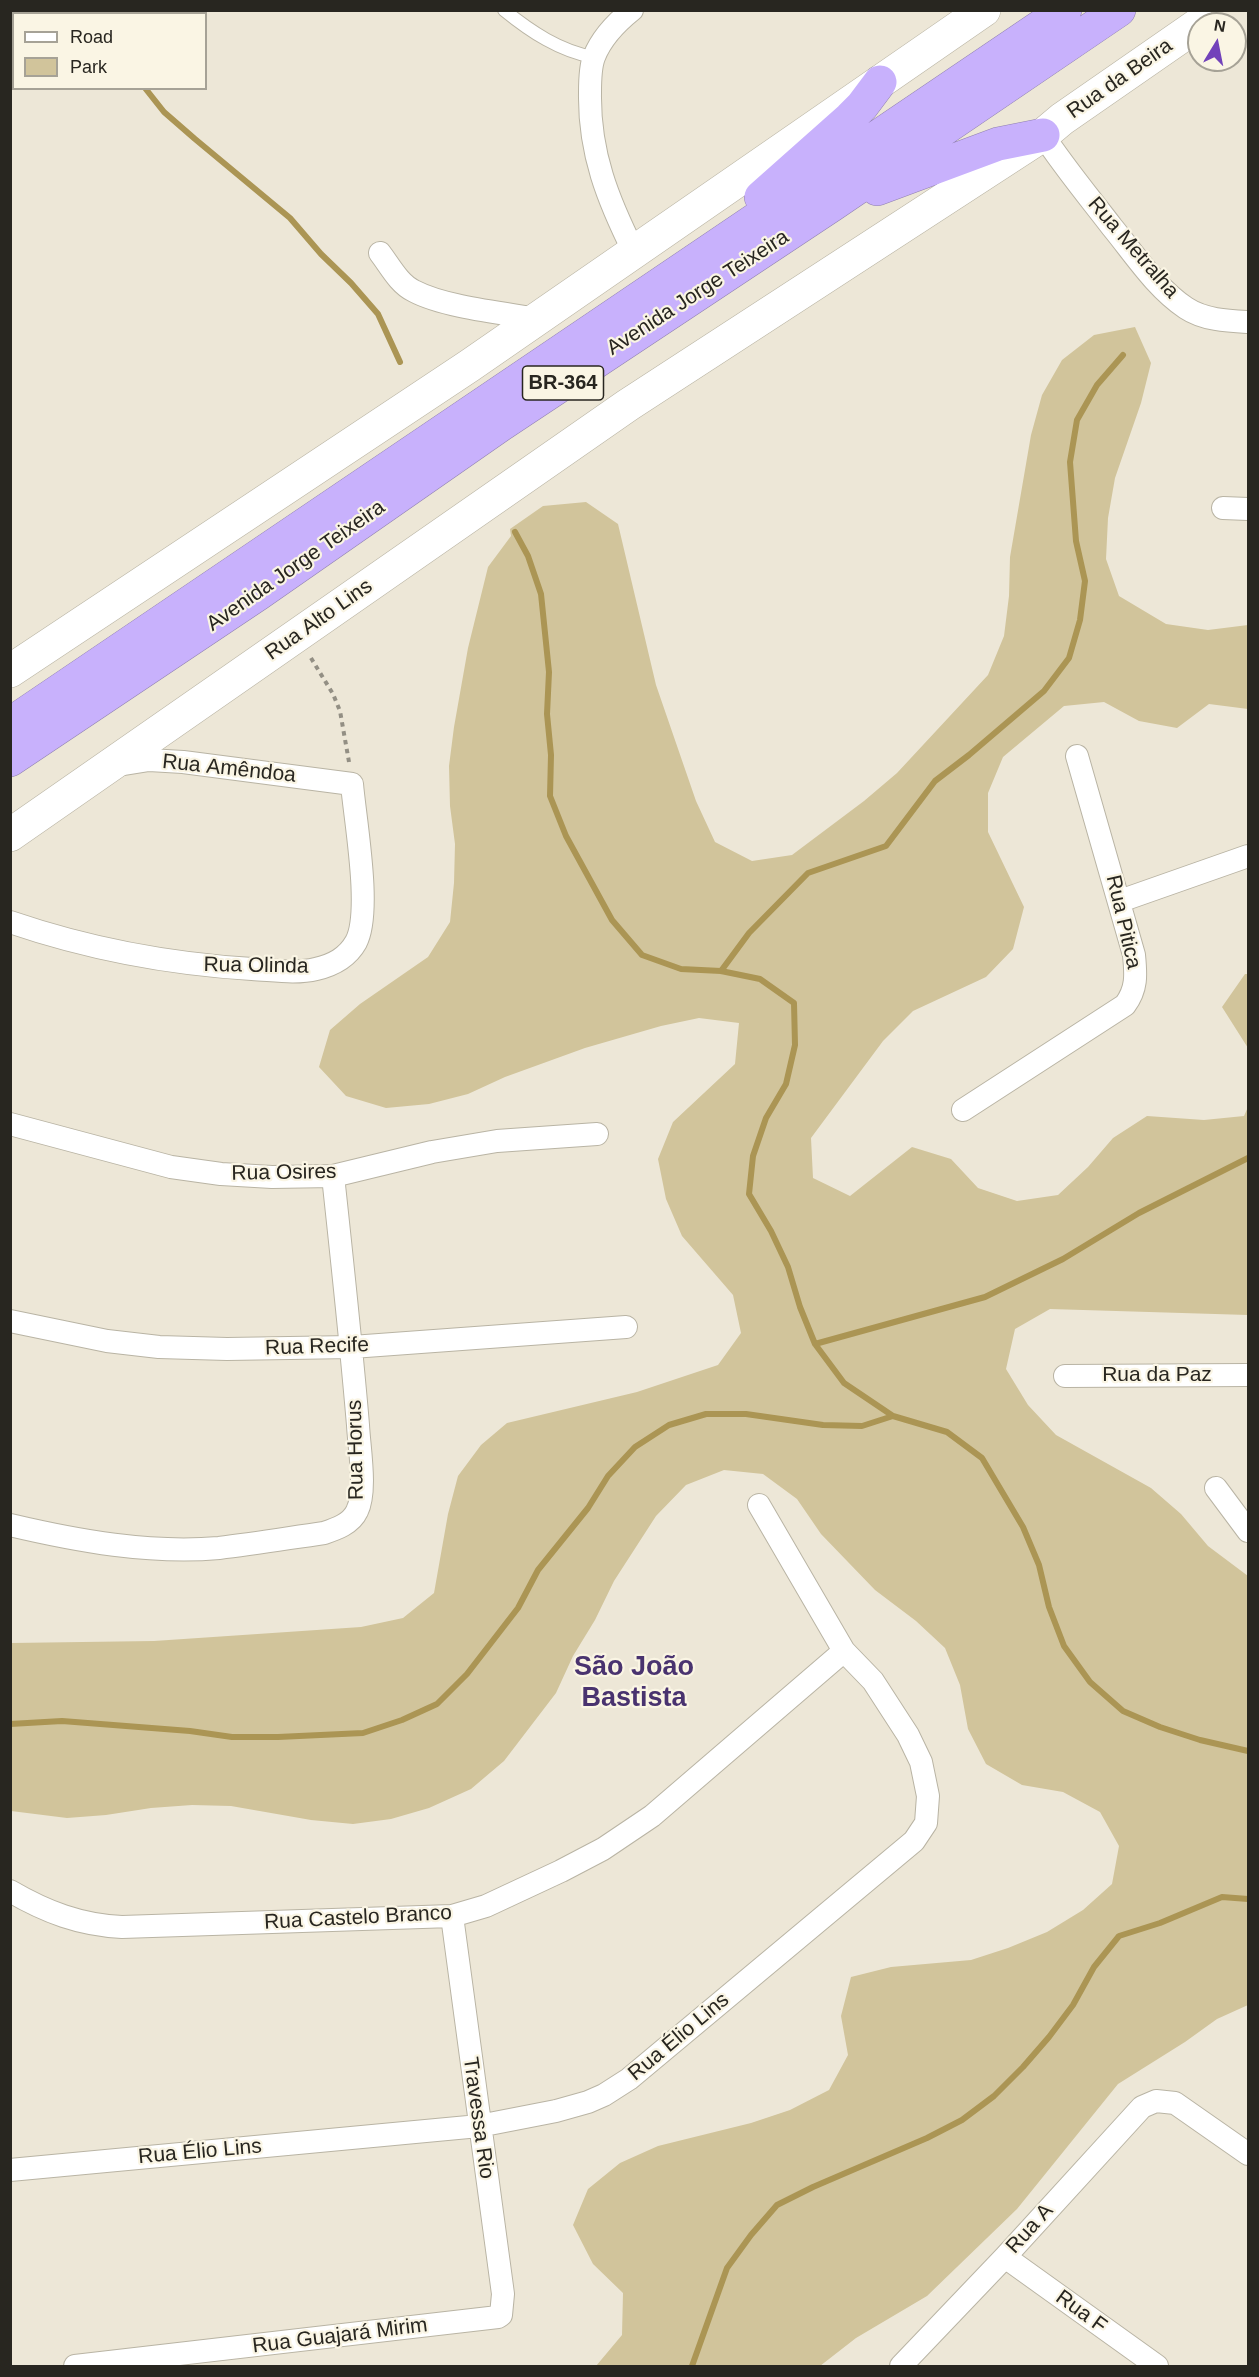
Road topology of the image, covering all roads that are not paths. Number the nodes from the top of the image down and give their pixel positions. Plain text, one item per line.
1 (504, 10) edge
2 (632, 10) edge
3 (984, 10) edge
4 (1065, 10) edge
5 (1119, 10) edge
6 (1187, 32) edge
7 (594, 57) junction
8 (880, 82) junction
9 (1043, 135) junction
10 (832, 205) junction
11 (634, 252) junction
12 (380, 253) dead end
13 (642, 297) junction
14 (538, 319) junction
15 (1248, 322) edge
16 (628, 405) joint
17 (1223, 508) dead end
18 (1248, 509) edge
19 (10, 671) edge
20 (10, 724) edge
21 (1077, 756) dead end
22 (10, 760) edge
23 (107, 767) junction
24 (351, 784) joint
25 (10, 835) edge
26 (1248, 856) edge
27 (1120, 902) junction
28 (10, 922) edge
29 (963, 1110) dead end
30 (10, 1124) edge
31 (597, 1134) dead end
32 (333, 1176) junction
33 (10, 1321) edge
34 (626, 1327) dead end
35 (352, 1347) junction
36 (1248, 1375) edge
37 (1065, 1376) dead end
38 (1216, 1488) dead end
39 (759, 1505) dead end
40 (10, 1525) edge
41 (1248, 1531) edge
42 (844, 1651) junction
43 (10, 1891) edge
44 (452, 1916) junction
45 (479, 2126) junction
46 (1248, 2154) edge
47 (10, 2170) edge
48 (1005, 2257) junction
49 (498, 2318) joint
50 (75, 2367) edge
51 (901, 2367) edge
52 (1157, 2367) edge

1 - 7 lane
2 - 7 street
3 - 8 main road
4 - 13 highway, Avenida Jorge Teixeira / BR-364
5 - 10 highway, Avenida Jorge Teixeira / BR-364
6 - 9 main road, Rua da Beira
7 - 11 street
8 - 11 main road
8 - 13 highway
9 - 10 highway
9 - 15 street, Rua Metralha
9 - 16 main road, Rua da Beira
10 - 22 highway, Avenida Jorge Teixeira / BR-364
11 - 14 main road
12 - 14 street
13 - 20 highway, Avenida Jorge Teixeira / BR-364
14 - 19 main road
16 - 23 main road, Rua Alto Lins
17 - 18 street
21 - 27 street, Rua Pitica
23 - 24 street, Rua Amêndoa
23 - 25 main road, Rua Alto Lins
24 - 28 street, Rua Olinda
26 - 27 street
27 - 29 street, Rua Pitica
30 - 32 street, Rua Osires
31 - 32 street, Rua Osires
32 - 35 street, Rua Horus
33 - 35 street, Rua Recife
34 - 35 street, Rua Recife
35 - 40 street, Rua Horus
36 - 37 street, Rua da Paz
38 - 41 street
39 - 42 street, Rua Élio Lins
42 - 44 street, Rua Castelo Branco
42 - 45 street, Rua Élio Lins
43 - 44 street, Rua Castelo Branco
44 - 45 street, Travessa Rio
45 - 47 street, Rua Élio Lins
45 - 49 street, Travessa Rio
46 - 48 street, Rua A
48 - 51 street, Rua A
48 - 52 street, Rua F
49 - 50 street, Rua Guajará Mirim

